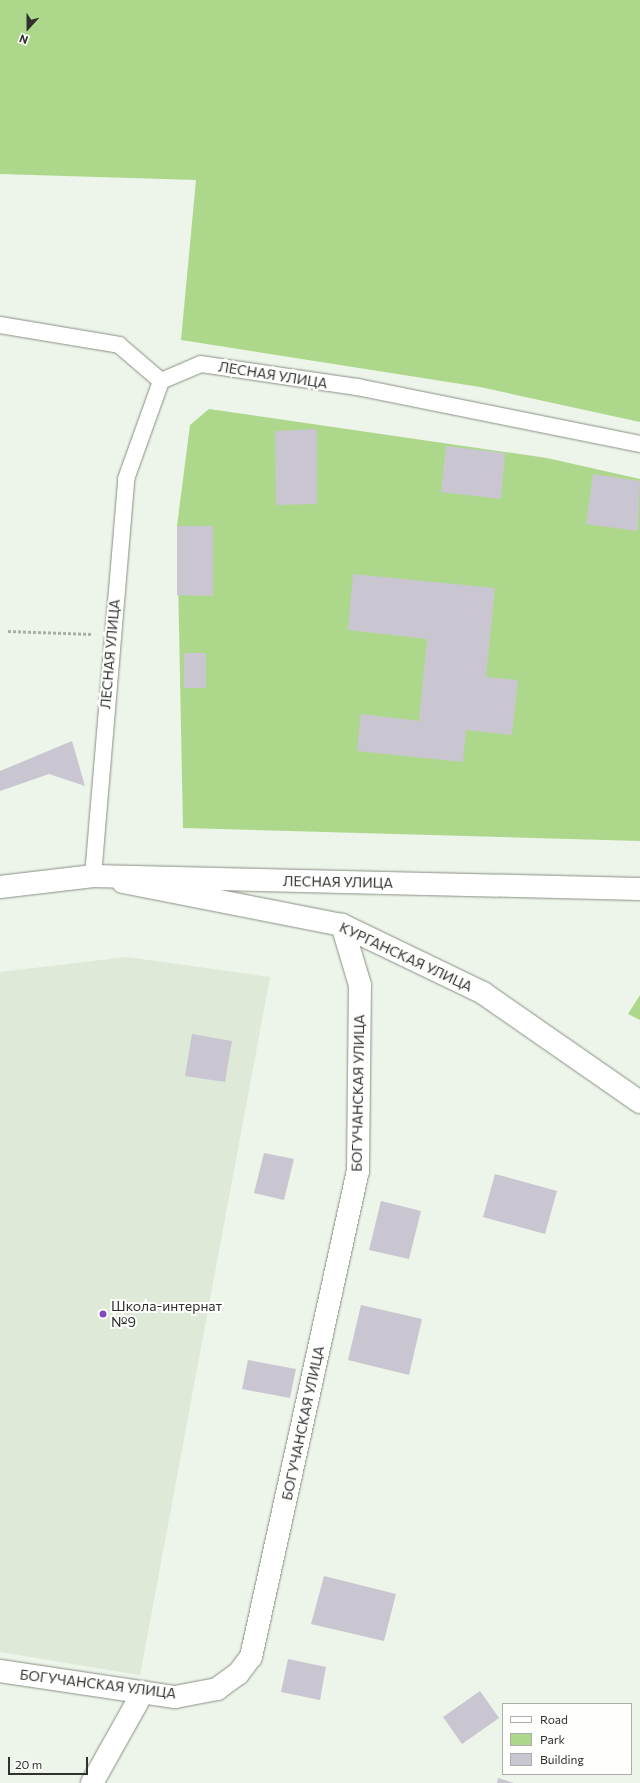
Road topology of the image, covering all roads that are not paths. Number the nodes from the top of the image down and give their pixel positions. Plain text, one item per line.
1 (0, 326) edge
2 (160, 381) junction
3 (640, 444) edge
4 (93, 876) junction
5 (0, 887) edge
6 (640, 889) edge
7 (342, 925) junction
8 (640, 1102) edge
9 (0, 1671) edge
10 (143, 1692) junction
11 (92, 1783) edge

1 - 2 lane
2 - 3 lane, ЛЕСНАЯ УЛИЦА
2 - 4 lane, ЛЕСНАЯ УЛИЦА
4 - 5 street
4 - 6 street, ЛЕСНАЯ УЛИЦА
4 - 7 street, КУРГАНСКАЯ УЛИЦА
7 - 8 street, КУРГАНСКАЯ УЛИЦА
7 - 10 street, БОГУЧАНСКАЯ УЛИЦА
9 - 10 street, БОГУЧАНСКАЯ УЛИЦА
10 - 11 street

